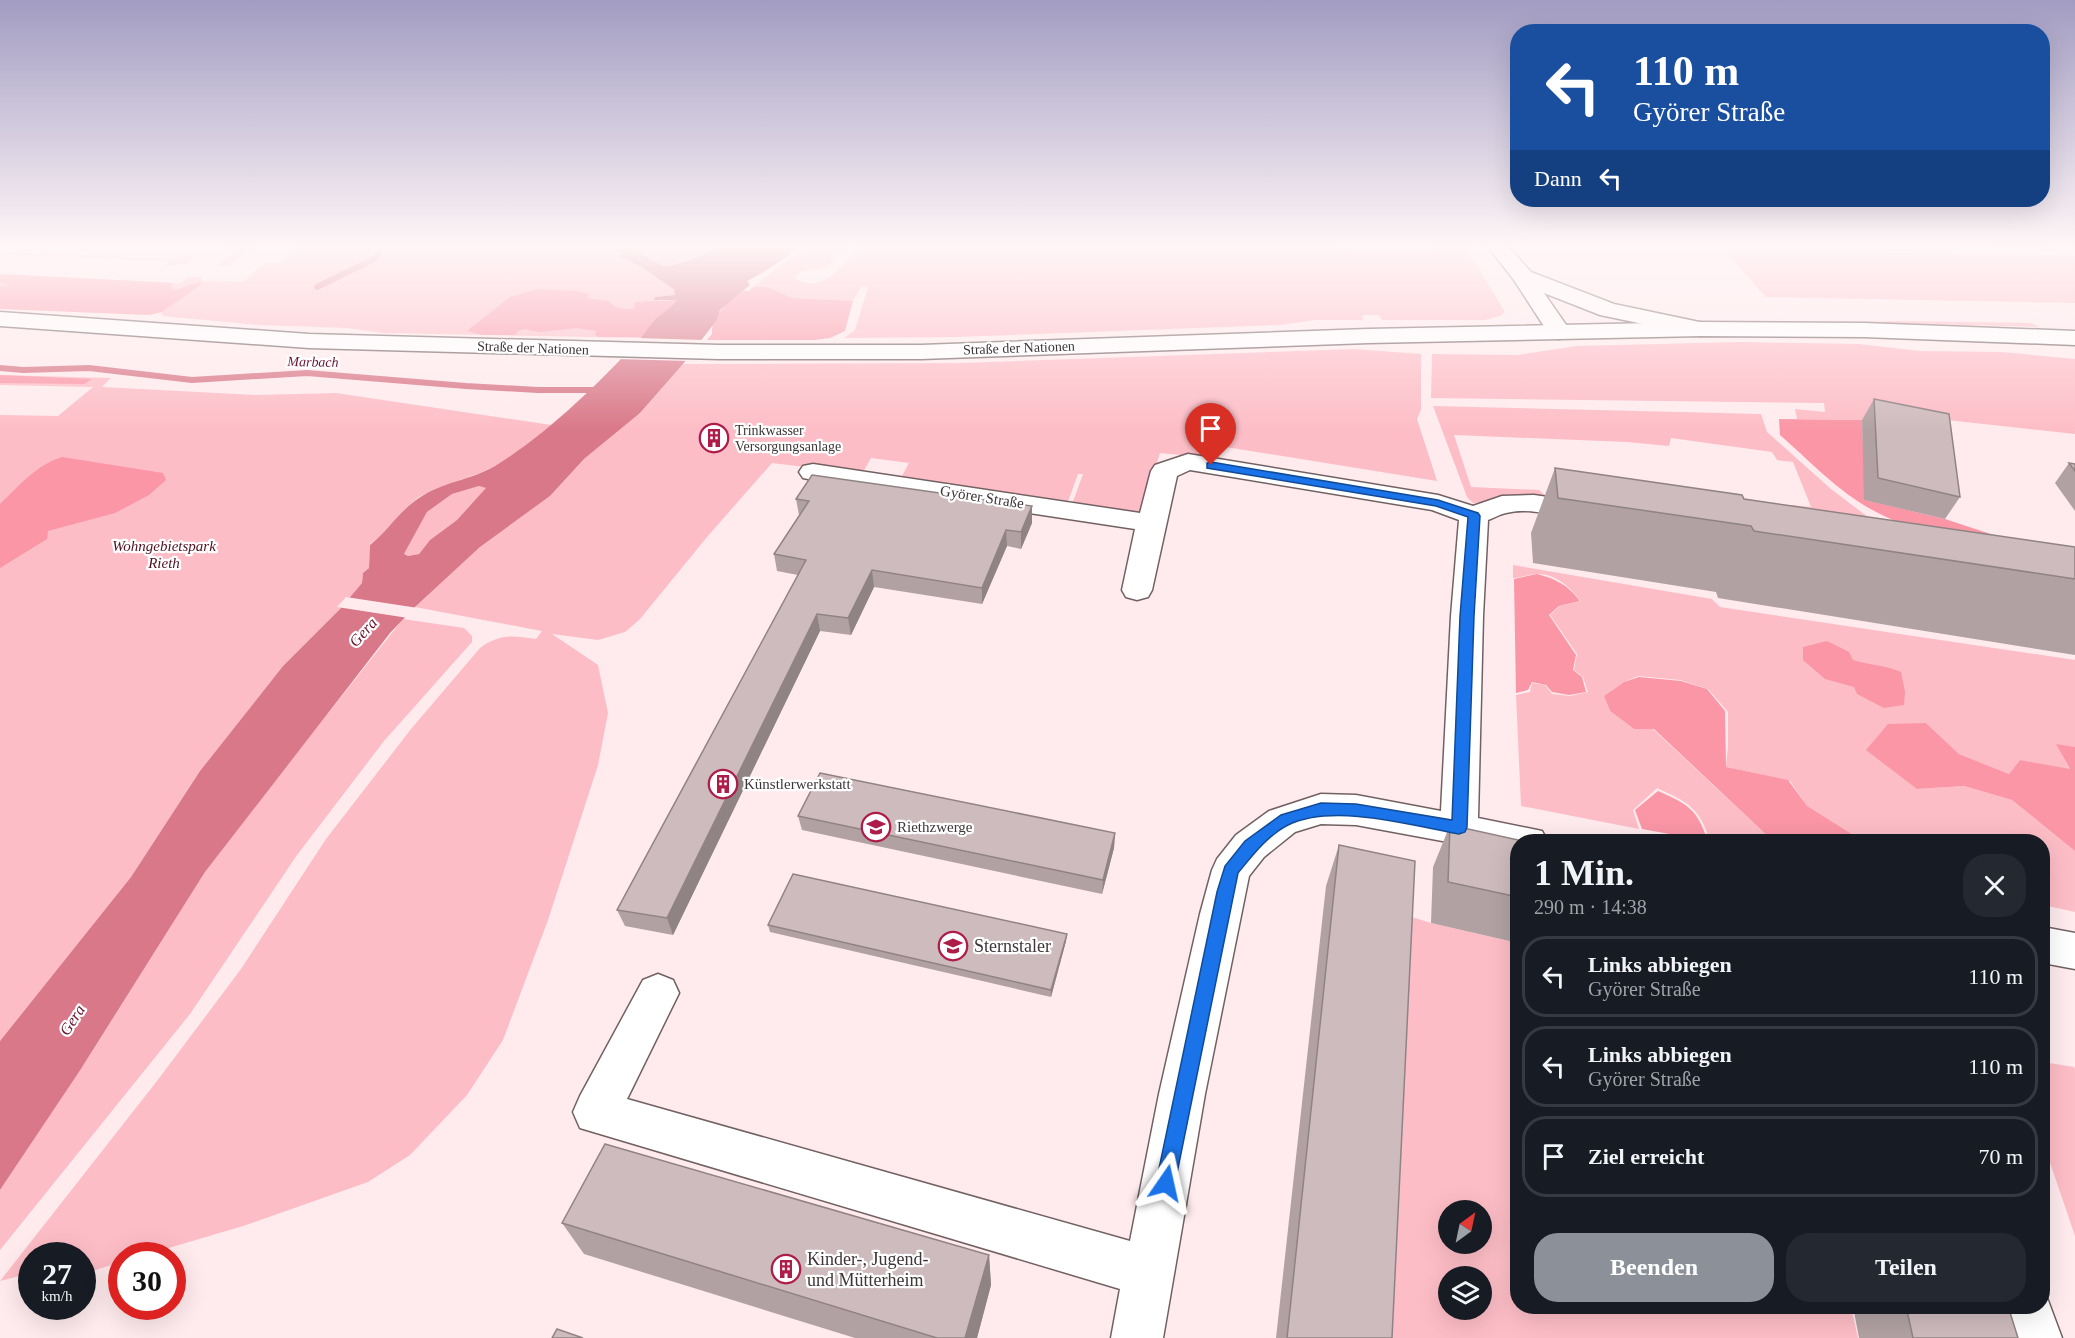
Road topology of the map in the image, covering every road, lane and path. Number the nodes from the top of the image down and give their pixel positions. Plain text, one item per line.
1 (1542, 306) edge
2 (1599, 306) edge
3 (0, 319) edge
4 (1701, 329) junction
5 (1559, 332) junction
6 (2075, 338) edge
7 (813, 472) dead end
8 (1612, 514) edge
9 (1474, 516) junction
10 (1151, 524) junction
11 (1137, 590) dead end
12 (1459, 827) junction
13 (1510, 838) edge
14 (2050, 946) edge
15 (2075, 951) edge
16 (658, 993) dead end
17 (1149, 1271) junction
18 (2028, 1314) edge
19 (1137, 1338) edge
20 (2036, 1338) edge

1 - 5 street
2 - 4 street
3 - 5 street, Straße der Nationen
4 - 5 street, Straße der Nationen
4 - 6 street, Straße der Nationen
7 - 10 street, Györer Straße
8 - 9 street
9 - 10 street
9 - 12 street
10 - 11 street
12 - 13 street
12 - 17 street
14 - 15 street
16 - 17 street
17 - 19 street
18 - 20 street

